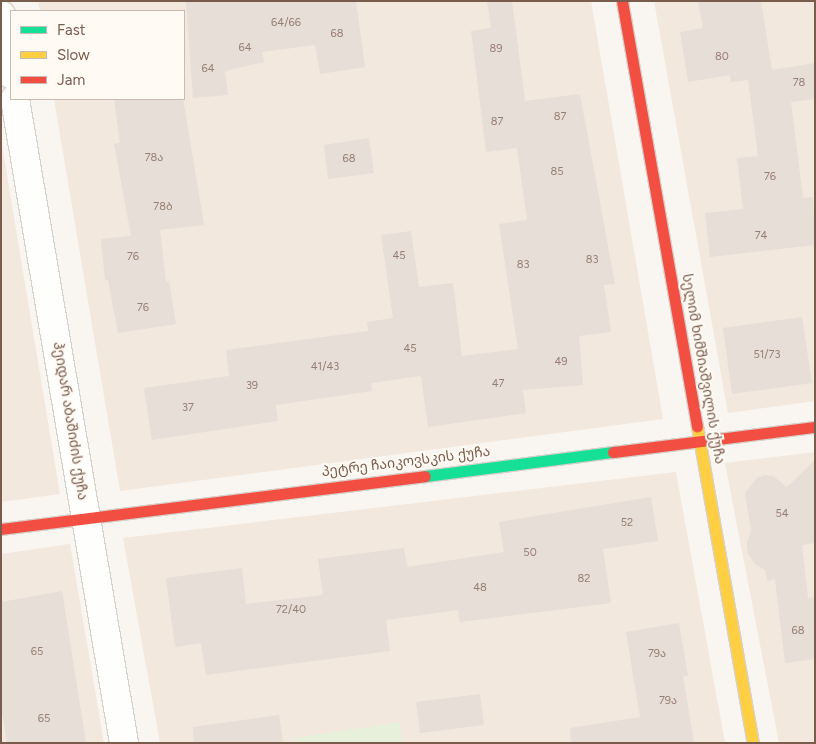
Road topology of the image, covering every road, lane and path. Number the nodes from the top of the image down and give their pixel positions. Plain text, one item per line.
1 (622, 1) edge
2 (1, 15) edge
3 (10, 68) edge
4 (15, 100) edge
5 (815, 427) edge
6 (700, 443) junction
7 (86, 516) junction
8 (1, 529) edge
9 (124, 743) edge
10 (753, 743) edge

1 - 6 street, სელიმ ხიმშიაშვილის ქუჩა
2 - 3 street
4 - 7 street, ჰეიდარ აბაშიძის ქუჩა
5 - 6 street, პეტრე ჩაიკოვსკის ქუჩა
6 - 7 street, პეტრე ჩაიკოვსკის ქუჩა
6 - 10 street, სელიმ ხიმშიაშვილის ქუჩა
7 - 8 street, პეტრე ჩაიკოვსკის ქუჩა
7 - 9 street, ჰეიდარ აბაშიძის ქუჩა

